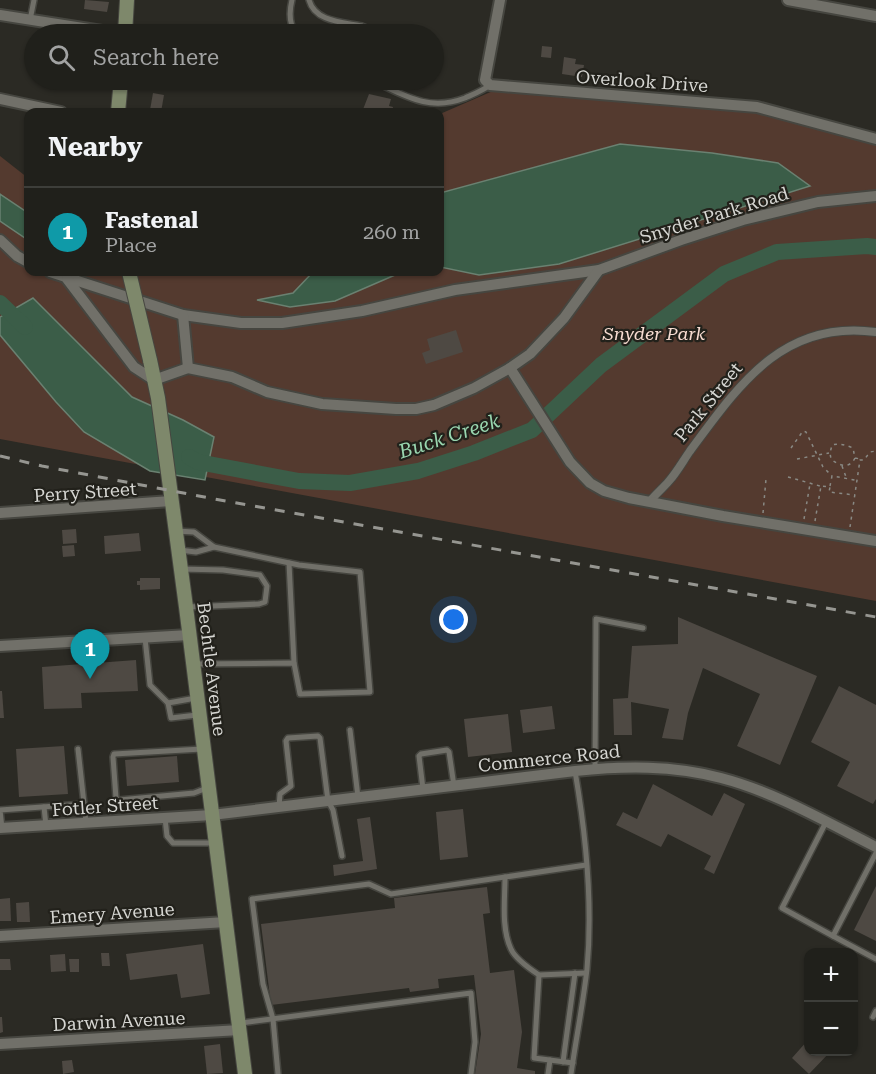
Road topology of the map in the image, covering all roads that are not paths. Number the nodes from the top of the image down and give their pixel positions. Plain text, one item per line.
1 (34, 0) edge
2 (127, 0) edge
3 (291, 0) edge
4 (309, 0) edge
5 (500, 0) edge
6 (791, 0) edge
7 (0, 15) edge
8 (876, 16) edge
9 (30, 20) junction
10 (57, 24) edge
11 (124, 24) edge
12 (291, 24) edge
13 (350, 24) edge
14 (490, 85) junction
15 (120, 90) edge
16 (393, 90) edge
17 (0, 99) edge
18 (42, 108) edge
19 (118, 108) edge
20 (876, 139) edge
21 (876, 196) edge
22 (0, 240) edge
23 (24, 260) edge
24 (598, 270) junction
25 (61, 276) edge
26 (130, 276) edge
27 (67, 278) junction
28 (183, 315) junction
29 (876, 332) edge
30 (188, 368) junction
31 (510, 368) junction
32 (154, 380) junction
33 (171, 501) junction
34 (650, 501) junction
35 (0, 513) edge
36 (175, 531) junction
37 (876, 541) edge
38 (214, 547) junction
39 (178, 550) junction
40 (289, 563) junction
41 (180, 569) junction
42 (186, 607) junction
43 (643, 628) dead end
44 (189, 635) junction
45 (145, 638) junction
46 (0, 646) edge
47 (294, 663) junction
48 (192, 664) junction
49 (197, 698) junction
50 (168, 703) junction
51 (199, 715) junction
52 (350, 730) dead end
53 (203, 748) junction
54 (78, 749) dead end
55 (595, 769) junction
56 (575, 771) junction
57 (454, 786) junction
58 (208, 787) junction
59 (423, 789) junction
60 (358, 797) junction
61 (328, 801) junction
62 (84, 804) junction
63 (44, 807) junction
64 (279, 807) junction
65 (212, 815) junction
66 (165, 819) junction
67 (826, 822) junction
68 (86, 824) junction
69 (46, 826) junction
70 (1, 828) edge
71 (216, 843) junction
72 (876, 847) edge
73 (876, 853) edge
74 (342, 856) dead end
75 (586, 865) junction
76 (505, 877) junction
77 (226, 922) junction
78 (0, 936) edge
79 (834, 936) junction
80 (876, 959) edge
81 (575, 973) junction
82 (586, 973) junction
83 (539, 975) junction
84 (273, 1019) junction
85 (239, 1027) junction
86 (0, 1044) edge
87 (549, 1060) junction
88 (563, 1062) junction
89 (573, 1064) junction
90 (245, 1074) edge
91 (278, 1074) edge
92 (471, 1074) edge
93 (548, 1074) edge
94 (571, 1074) edge

1 - 9 lane
2 - 11 main road
3 - 12 lane
4 - 13 lane
5 - 14 street
6 - 8 street
7 - 9 street
9 - 10 street
14 - 16 lane
14 - 20 street, Overlook Drive
15 - 19 main road
17 - 18 street
21 - 24 street, Snyder Park Road
22 - 23 street
24 - 28 street, Snyder Park Road
24 - 31 street
25 - 27 street, Snyder Park Road
26 - 32 main road, Bechtle Avenue, bridge
27 - 28 street, Snyder Park Road
27 - 32 street
28 - 30 street
29 - 34 street, Park Street
30 - 31 street
30 - 32 street
31 - 34 street
32 - 33 main road, Bechtle Avenue
33 - 35 street, Perry Street
33 - 36 main road, Bechtle Avenue
34 - 37 street
36 - 38 lane
36 - 39 main road, Bechtle Avenue
38 - 39 lane
38 - 40 lane
39 - 41 main road, Bechtle Avenue
40 - 47 lane
40 - 47 lane
41 - 42 main road, Bechtle Avenue
41 - 42 lane
42 - 44 main road, Bechtle Avenue
43 - 55 lane
44 - 45 street
44 - 48 main road, Bechtle Avenue
45 - 46 street
45 - 50 lane
47 - 48 lane
48 - 49 main road, Bechtle Avenue
49 - 50 lane
49 - 51 main road, Bechtle Avenue
50 - 51 lane
51 - 53 main road, Bechtle Avenue
52 - 60 lane
53 - 58 main road, Bechtle Avenue
53 - 58 lane
54 - 62 lane
55 - 56 street, Commerce Road
55 - 67 street, Commerce Road
56 - 57 street, Commerce Road
56 - 75 lane
57 - 59 street, Commerce Road
57 - 59 lane
58 - 65 main road, Bechtle Avenue
59 - 60 street, Commerce Road
60 - 61 street, Commerce Road
61 - 64 street, Commerce Road
61 - 64 lane
61 - 74 lane
62 - 63 lane
62 - 68 lane
63 - 69 lane
63 - 70 lane
64 - 65 street, Commerce Road
65 - 66 street, Fotler Street
65 - 71 main road, Bechtle Avenue
66 - 68 street, Fotler Street
66 - 71 lane
67 - 72 street, Commerce Road
67 - 79 lane
68 - 69 street, Fotler Street
69 - 70 street, Fotler Street
71 - 77 main road, Bechtle Avenue
73 - 79 lane
75 - 76 lane
75 - 82 lane
76 - 83 lane
76 - 84 lane
77 - 78 street, Emery Avenue
77 - 85 main road, Bechtle Avenue
79 - 80 lane
81 - 82 lane
81 - 83 lane
81 - 88 lane
82 - 89 lane
83 - 87 lane
84 - 85 lane
84 - 91 lane
84 - 92 lane
85 - 86 street, Darwin Avenue
85 - 90 main road, Bechtle Avenue
87 - 88 lane
87 - 93 lane
88 - 89 lane
89 - 94 lane

